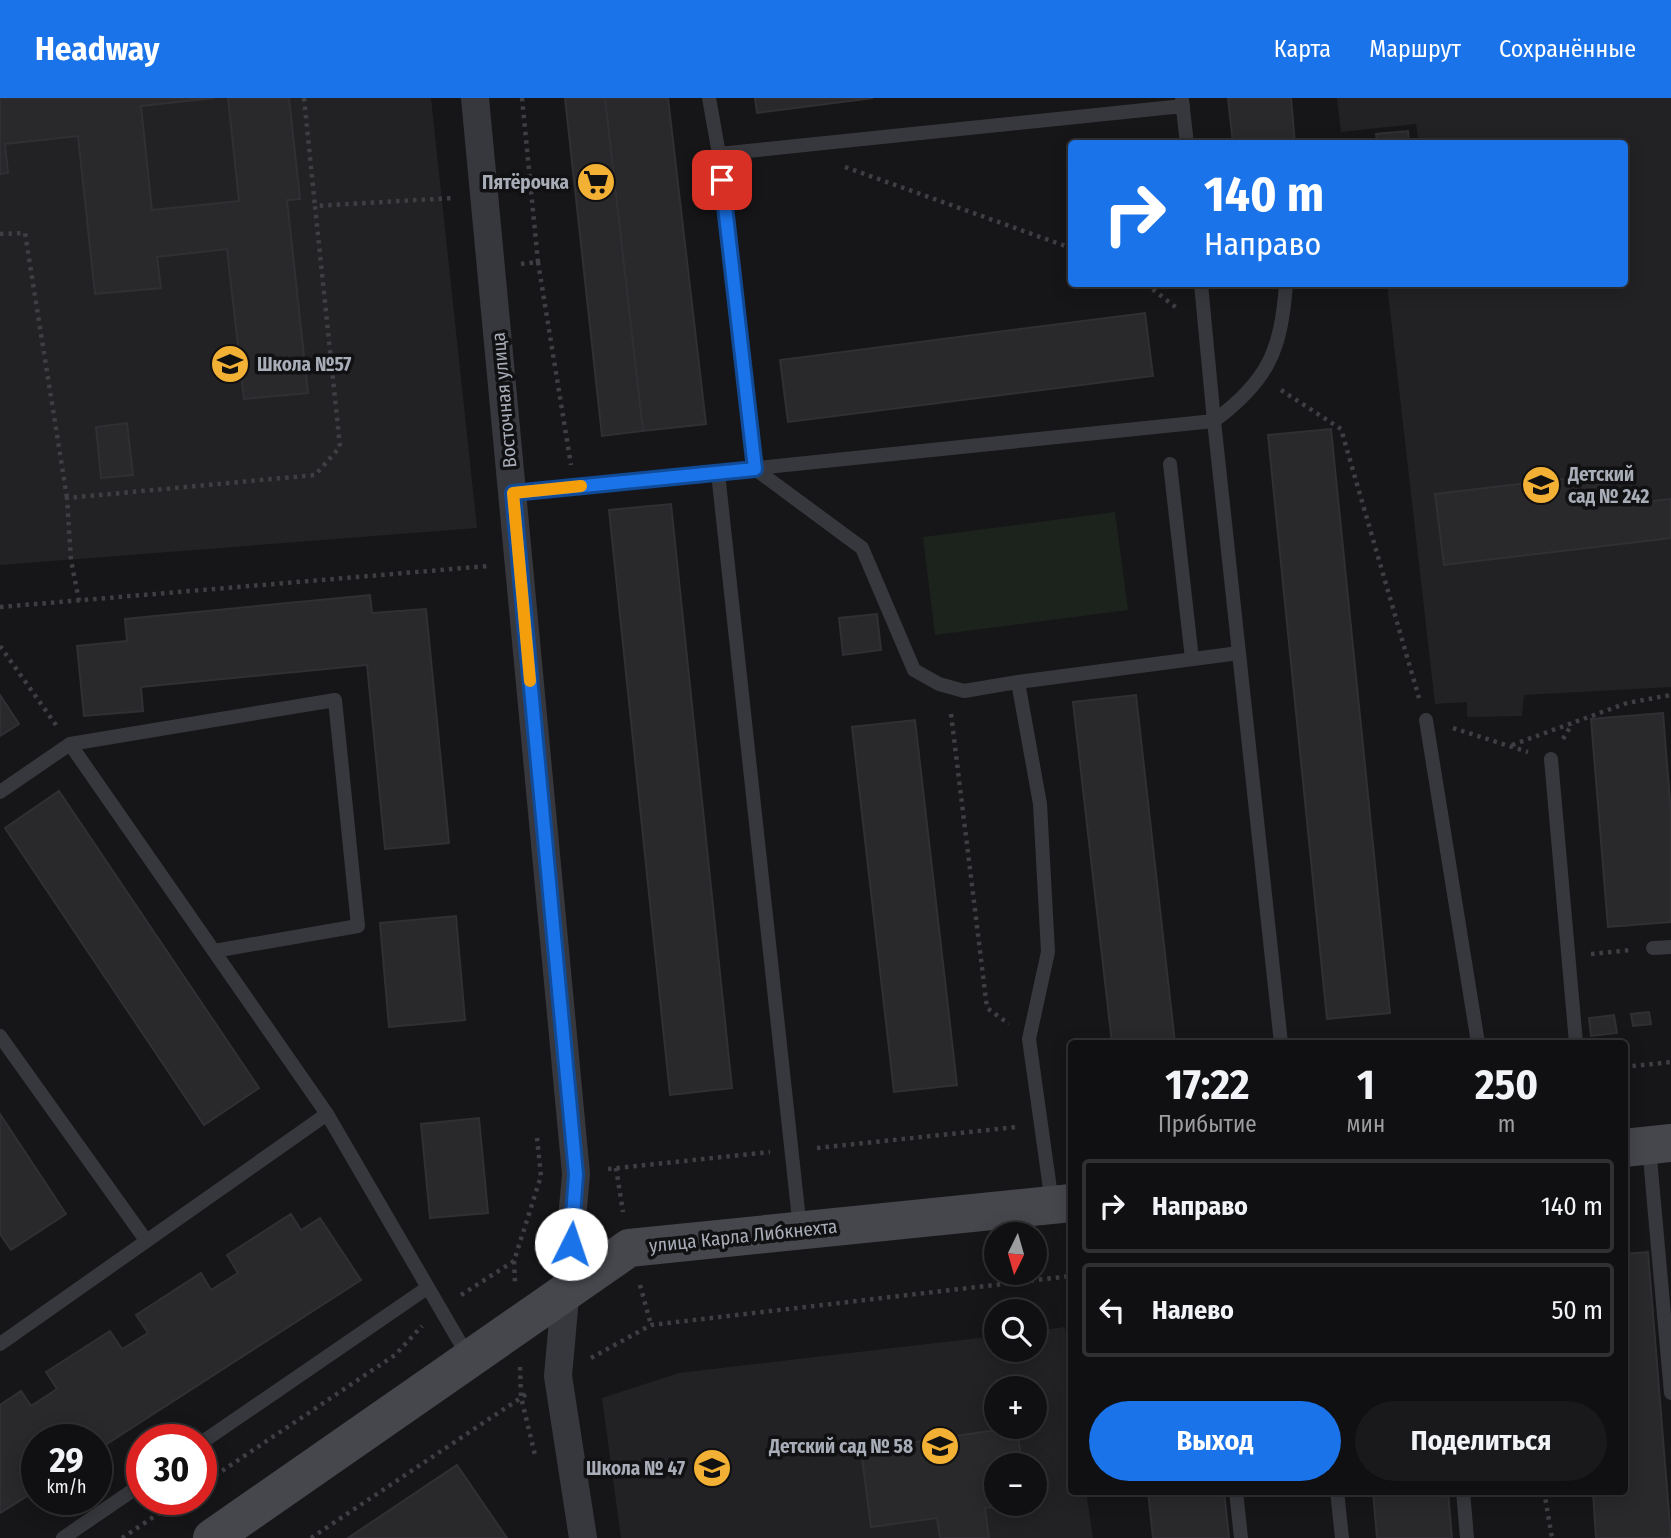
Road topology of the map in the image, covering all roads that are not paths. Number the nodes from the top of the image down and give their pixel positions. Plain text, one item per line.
1 (475, 98) edge
2 (709, 98) edge
3 (1182, 102) edge
4 (1187, 140) edge
5 (719, 153) junction
6 (1201, 287) edge
7 (1286, 287) edge
8 (1214, 421) junction
9 (1170, 464) dead end
10 (755, 469) junction
11 (718, 472) junction
12 (513, 493) junction
13 (1239, 653) junction
14 (1192, 659) junction
15 (1018, 682) junction
16 (1426, 720) road end
17 (70, 744) junction
18 (1551, 759) road end
19 (0, 792) edge
20 (1671, 947) edge
21 (1653, 948) road end
22 (214, 951) junction
23 (0, 1036) edge
24 (1281, 1040) edge
25 (1478, 1040) edge
26 (1576, 1040) edge
27 (327, 1114) junction
28 (1648, 1145) edge
29 (1062, 1204) edge
30 (800, 1230) junction
31 (145, 1239) junction
32 (427, 1288) junction
33 (567, 1291) junction
34 (0, 1344) edge
35 (469, 1359) junction
36 (1671, 1394) edge
37 (217, 1432) edge
38 (126, 1495) edge
39 (1236, 1495) edge
40 (1337, 1495) edge
41 (1463, 1495) edge
42 (63, 1538) edge
43 (212, 1538) edge
44 (583, 1538) edge
45 (1241, 1538) edge
46 (1342, 1538) edge
47 (1467, 1538) edge

1 - 12 street, Восточная улица
2 - 5 lane
3 - 4 lane
3 - 5 lane
5 - 10 lane
6 - 8 lane
7 - 8 lane
8 - 10 lane
8 - 13 lane
9 - 14 lane
10 - 11 lane
10 - 15 lane
11 - 12 lane
11 - 30 lane
12 - 33 street, Восточная улица
13 - 14 lane
13 - 24 lane
14 - 15 lane
15 - 29 lane
16 - 25 lane
17 - 19 lane
17 - 22 lane
17 - 22 lane
18 - 26 lane
20 - 21 lane
22 - 27 lane
23 - 31 lane
27 - 31 lane
27 - 32 lane
28 - 36 lane
29 - 30 main road, улица Карла Либкнехта
30 - 33 main road, улица Карла Либкнехта
31 - 34 lane
32 - 35 lane
32 - 37 lane
33 - 35 main road, улица Карла Либкнехта
33 - 44 street, Восточная улица
35 - 43 main road, улица Карла Либкнехта
38 - 42 lane
39 - 45 lane
40 - 46 lane
41 - 47 lane

